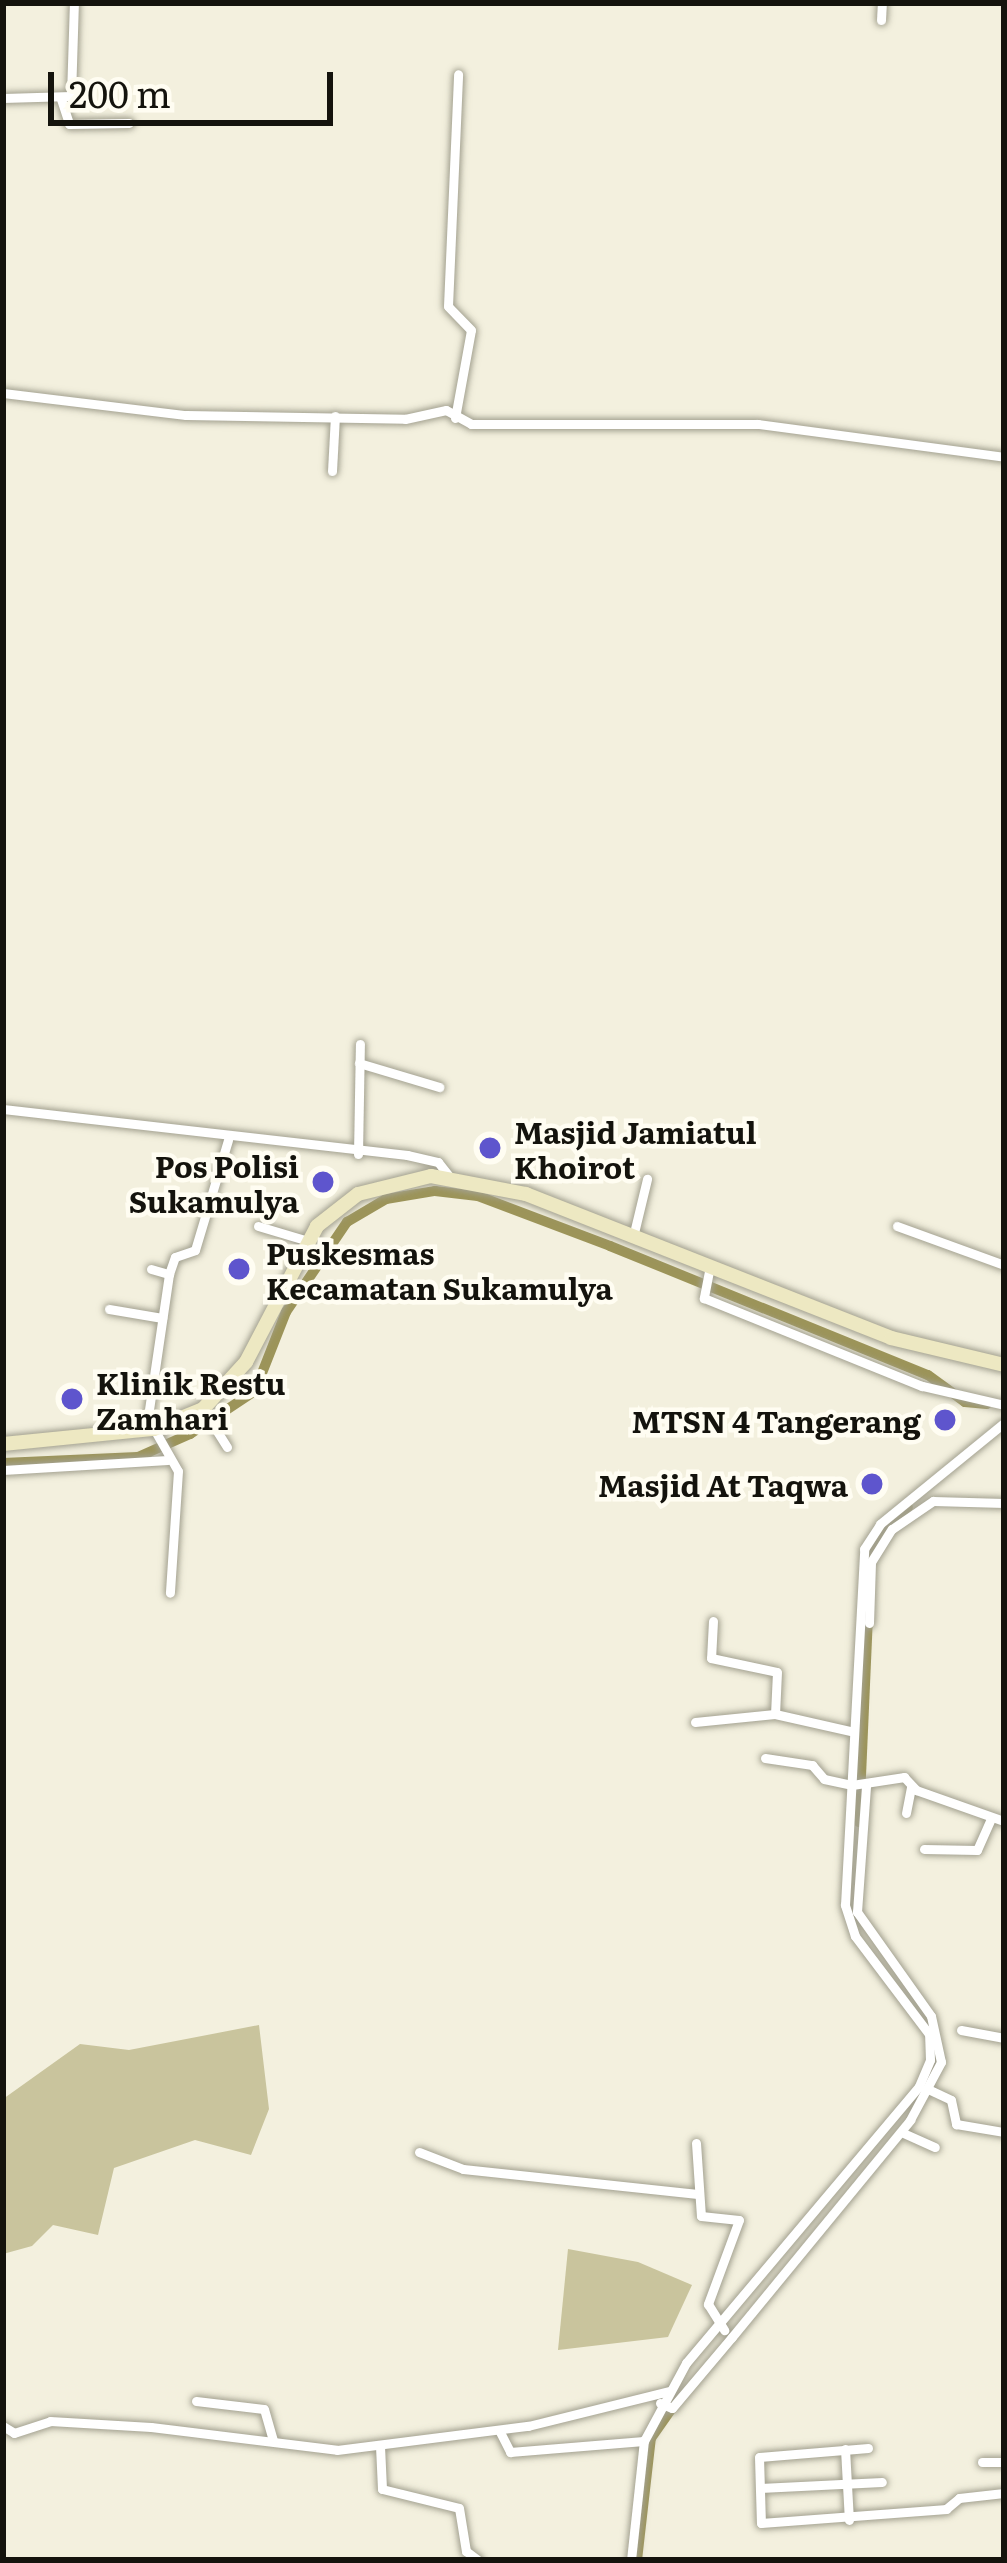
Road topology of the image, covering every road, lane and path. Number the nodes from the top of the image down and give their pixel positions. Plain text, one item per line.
1 (74, 3) edge
2 (882, 3) edge
3 (880, 20) dead end
4 (458, 74) dead end
5 (3, 98) edge
6 (61, 99) junction
7 (129, 123) dead end
8 (3, 393) edge
9 (335, 416) junction
10 (455, 418) junction
11 (1004, 457) edge
12 (332, 471) dead end
13 (359, 1044) dead end
14 (359, 1063) junction
15 (439, 1087) dead end
16 (3, 1109) edge
17 (228, 1140) junction
18 (358, 1154) junction
19 (448, 1175) junction
20 (646, 1179) dead end
21 (258, 1226) dead end
22 (897, 1226) dead end
23 (633, 1237) junction
24 (305, 1240) junction
25 (1004, 1265) edge
26 (151, 1269) dead end
27 (169, 1274) junction
28 (705, 1279) junction
29 (109, 1309) dead end
30 (162, 1318) junction
31 (1004, 1365) edge
32 (1004, 1405) edge
33 (206, 1412) junction
34 (1004, 1423) edge
35 (152, 1433) junction
36 (3, 1444) edge
37 (227, 1447) dead end
38 (166, 1459) junction
39 (3, 1470) edge
40 (1004, 1503) edge
41 (170, 1593) dead end
42 (712, 1621) dead end
43 (869, 1623) dead end
44 (775, 1714) junction
45 (695, 1722) dead end
46 (854, 1732) junction
47 (765, 1757) dead end
48 (859, 1785) junction
49 (911, 1787) junction
50 (906, 1813) dead end
51 (992, 1818) junction
52 (1004, 1821) edge
53 (924, 1849) dead end
54 (962, 2030) dead end
55 (1004, 2038) edge
56 (930, 2090) junction
57 (901, 2132) junction
58 (1004, 2132) edge
59 (696, 2143) dead end
60 (935, 2147) dead end
61 (418, 2152) dead end
62 (698, 2194) junction
63 (816, 2225) junction
64 (726, 2332) junction
65 (674, 2390) junction
66 (196, 2401) dead end
67 (664, 2404) junction
68 (3, 2426) edge
69 (499, 2430) junction
70 (14, 2433) junction
71 (273, 2440) junction
72 (644, 2440) junction
73 (3, 2446) edge
74 (380, 2446) junction
75 (868, 2448) dead end
76 (845, 2449) junction
77 (982, 2462) dead end
78 (1004, 2462) edge
79 (882, 2482) dead end
80 (847, 2484) junction
81 (760, 2488) junction
82 (1004, 2494) edge
83 (849, 2520) junction
84 (478, 2560) edge
85 (631, 2560) edge

1 - 6 street
2 - 3 street
4 - 10 street
5 - 6 street
6 - 7 street
8 - 9 street
9 - 10 street
9 - 12 street
10 - 11 street
13 - 14 street
14 - 15 street
14 - 18 street
16 - 17 street
17 - 18 street
17 - 27 street
18 - 19 street
19 - 23 main road
19 - 24 main road
20 - 23 street
21 - 24 street
22 - 25 street
23 - 28 main road
24 - 33 main road
26 - 27 street
27 - 30 street
28 - 31 main road
28 - 32 street
29 - 30 street
30 - 35 street
33 - 35 main road
33 - 37 street
34 - 46 street
35 - 36 main road
35 - 38 street
38 - 39 street
38 - 41 street
40 - 43 street
42 - 44 street
44 - 45 street
44 - 46 street
46 - 48 street
47 - 48 street
48 - 49 street
48 - 56 street
48 - 63 street
49 - 50 street
49 - 51 street
51 - 52 street
51 - 53 street
54 - 55 street
56 - 57 street
56 - 58 street
57 - 60 street
57 - 63 street
59 - 62 street
61 - 62 street
62 - 64 street
63 - 64 street
64 - 65 street
64 - 67 street
65 - 67 street
65 - 69 street
66 - 71 street
67 - 72 street
68 - 70 street
69 - 72 street
69 - 74 street
70 - 71 street
70 - 73 street
71 - 74 street
72 - 85 street
74 - 84 street
75 - 76 street
76 - 80 street
76 - 81 street
77 - 78 street
79 - 80 street
80 - 81 street
80 - 83 street
81 - 83 street
82 - 83 street

